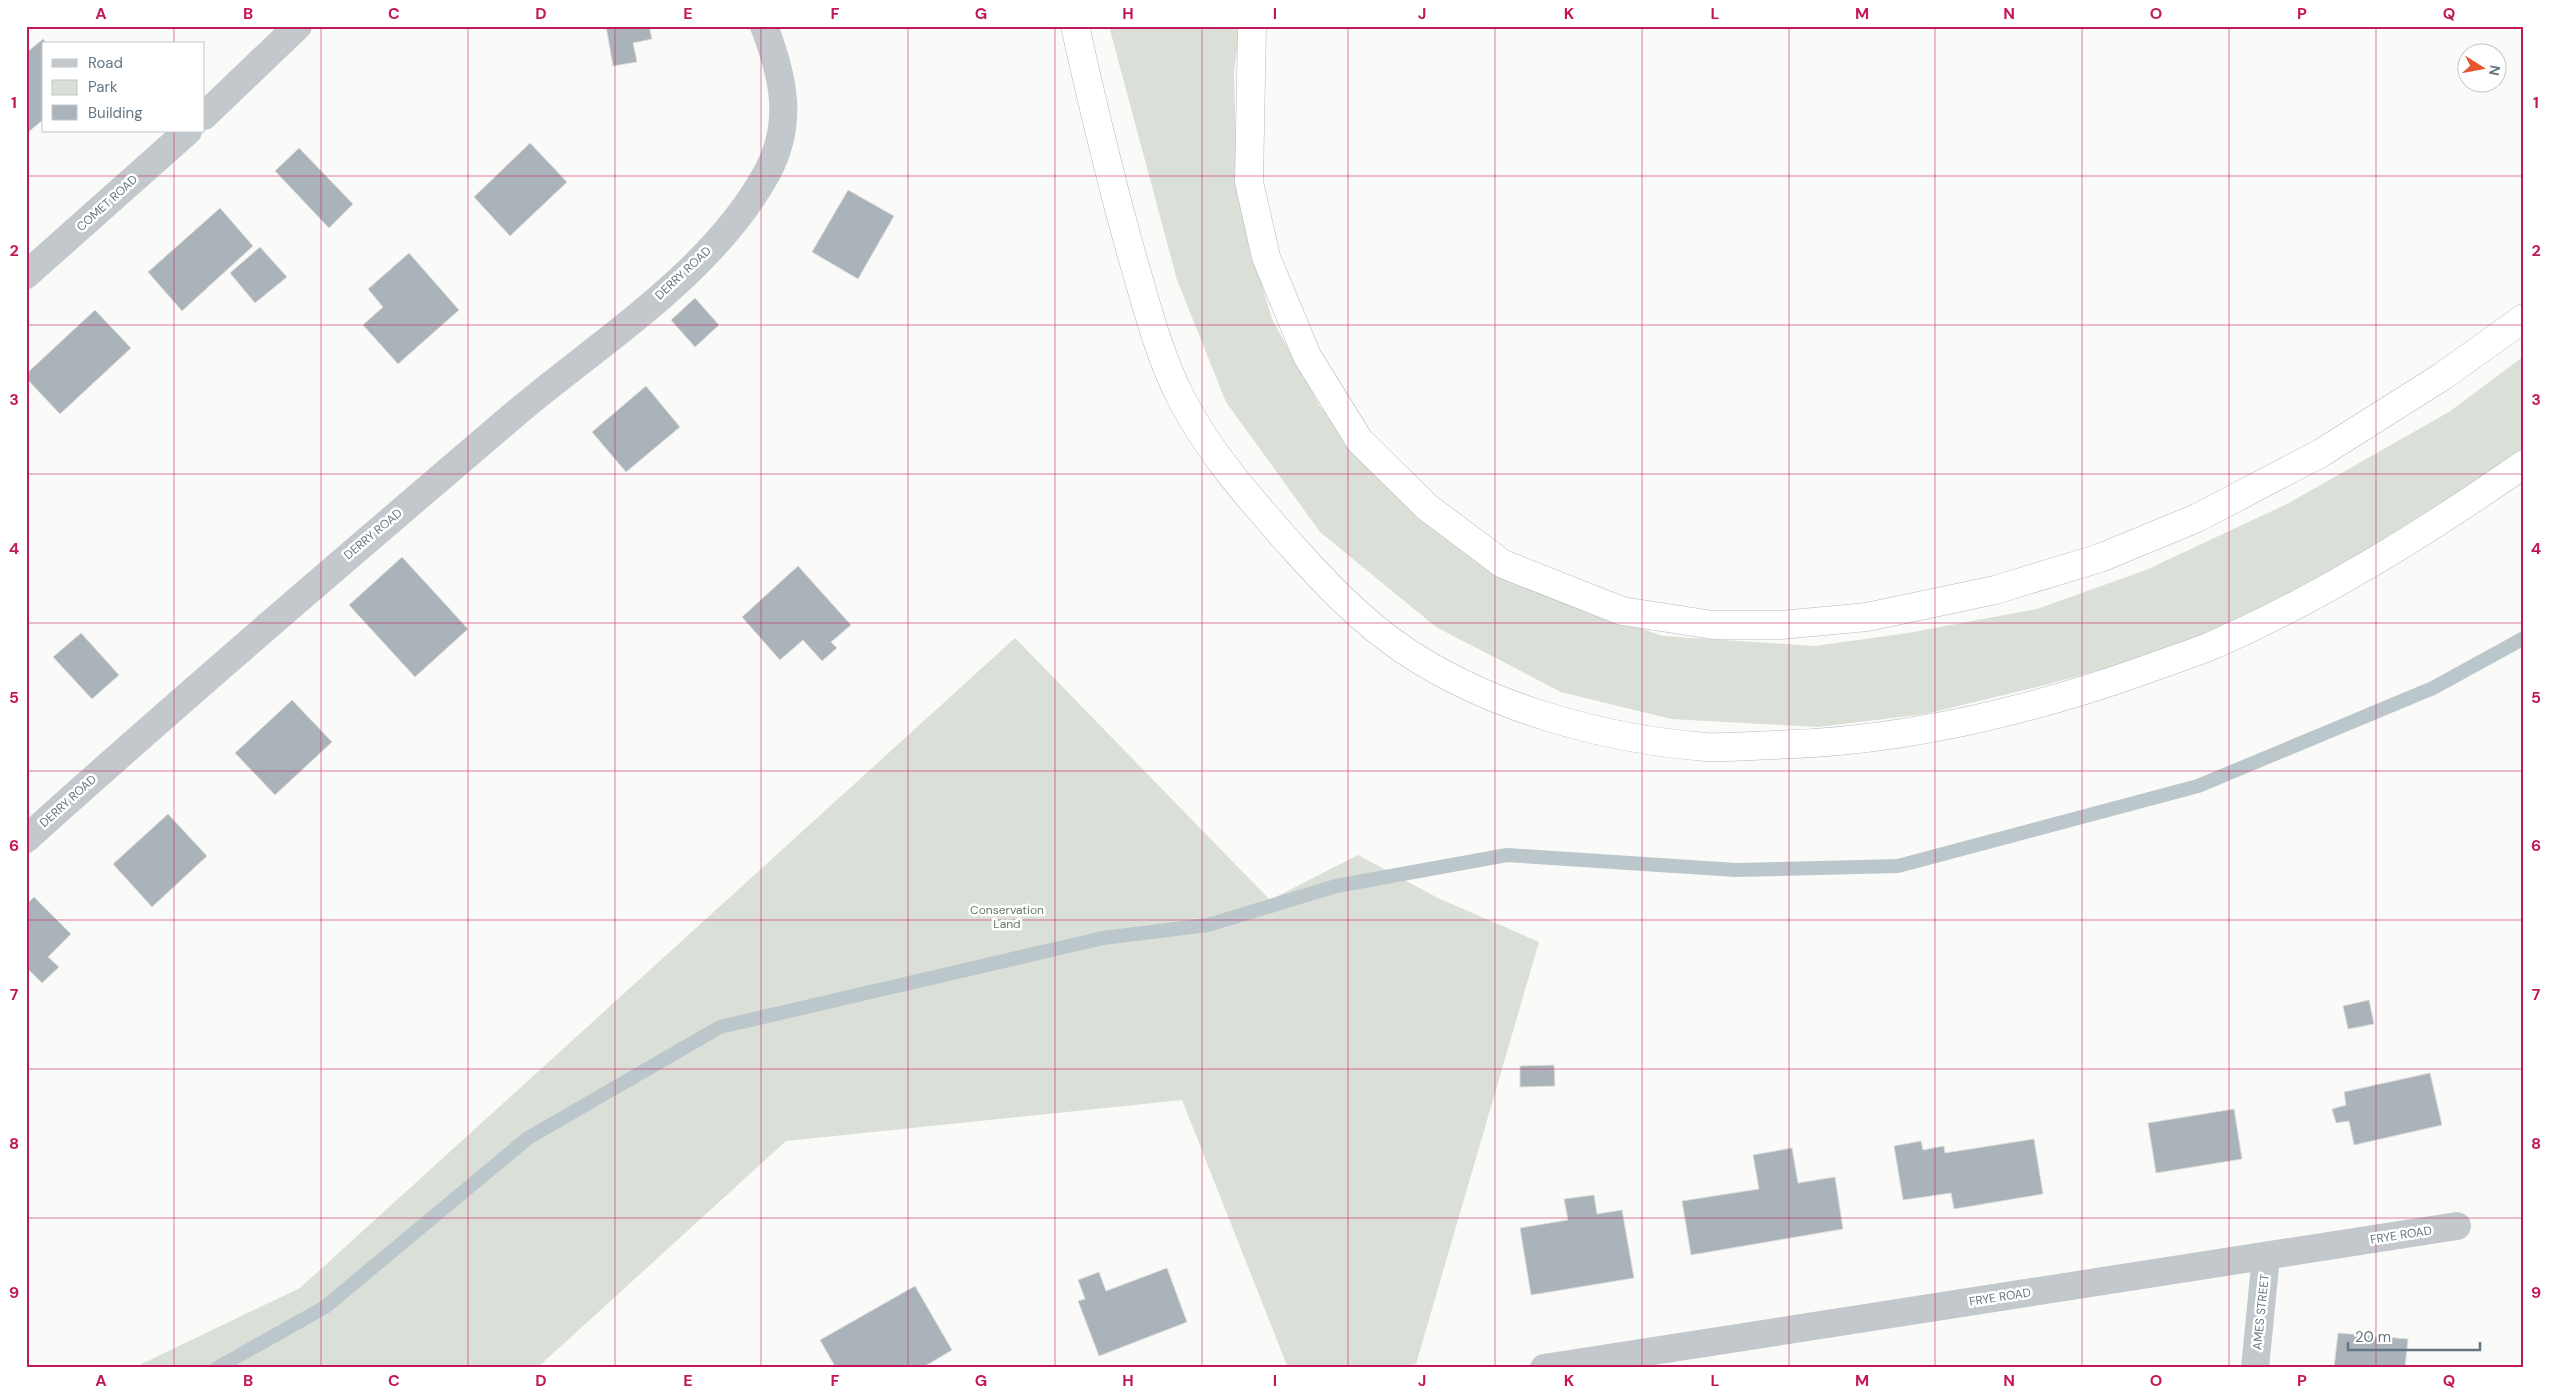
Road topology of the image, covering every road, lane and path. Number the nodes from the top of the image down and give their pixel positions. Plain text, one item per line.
1 (298, 26) edge
2 (764, 26) edge
3 (1075, 26) edge
4 (1252, 26) edge
5 (205, 115) edge
6 (187, 132) edge
7 (26, 276) edge
8 (2524, 318) edge
9 (2524, 464) edge
10 (26, 839) edge
11 (2457, 1226) dead end
12 (2266, 1256) junction
13 (1544, 1368) edge
14 (2255, 1368) edge

1 - 5 street
2 - 10 street, DERRY ROAD
3 - 9 highway
4 - 8 highway
6 - 7 street, COMET ROAD
11 - 12 street, FRYE ROAD
12 - 13 street, FRYE ROAD
12 - 14 street, AMES STREET

